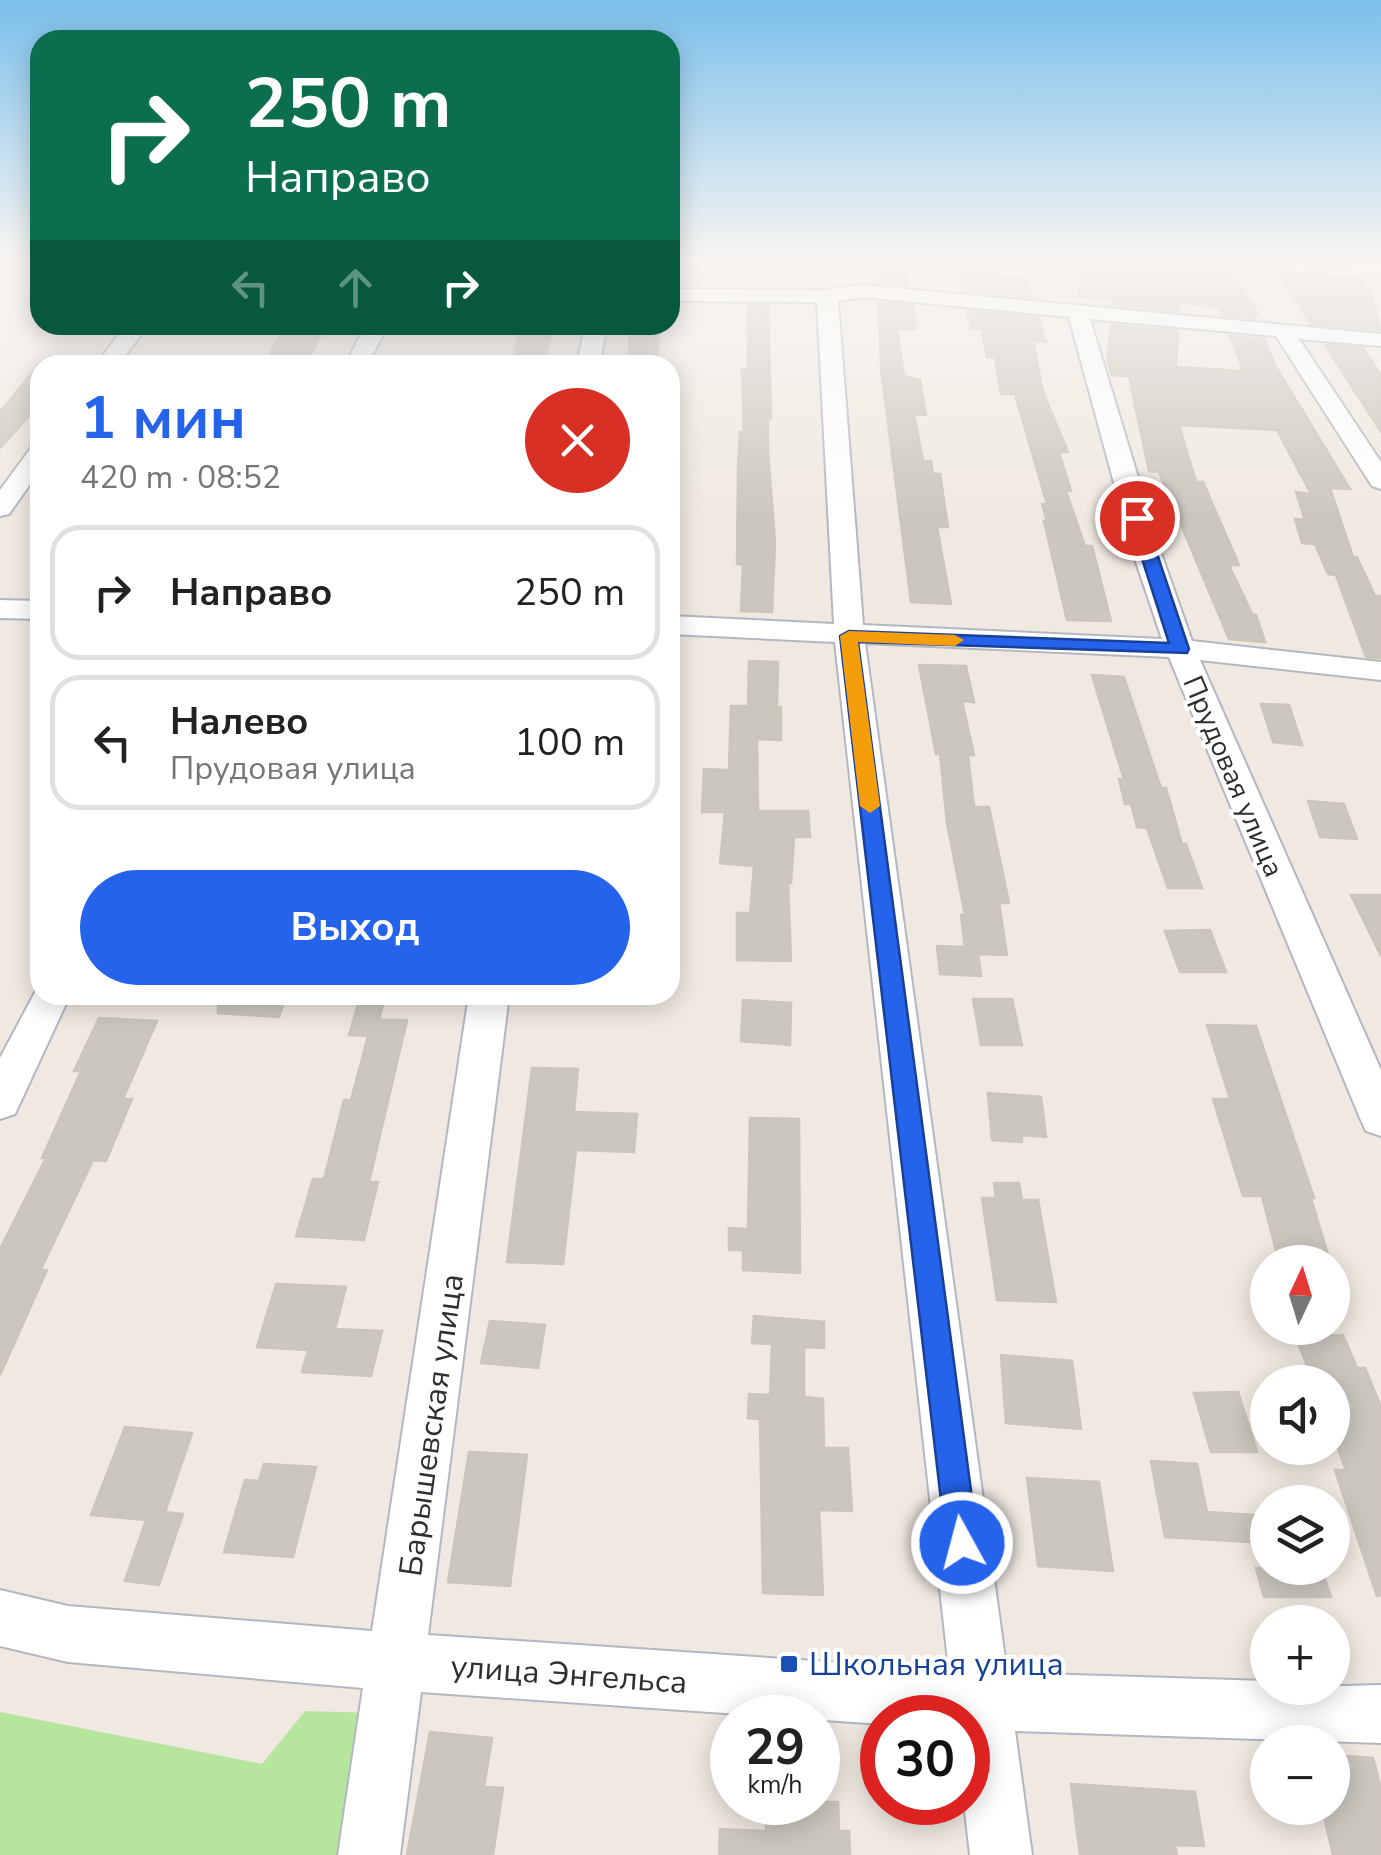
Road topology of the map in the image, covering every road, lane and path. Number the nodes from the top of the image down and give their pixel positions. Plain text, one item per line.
1 (837, 347) edge
2 (1087, 347) edge
3 (1293, 347) edge
4 (30, 467) edge
5 (1381, 481) edge
6 (0, 508) edge
7 (0, 609) edge
8 (30, 610) edge
9 (680, 627) edge
10 (849, 636) junction
11 (1180, 649) junction
12 (1381, 671) edge
13 (45, 1005) edge
14 (489, 1005) edge
15 (0, 1101) edge
16 (1381, 1118) edge
17 (0, 1618) edge
18 (399, 1662) junction
19 (905, 1695) edge
20 (981, 1695) edge
21 (990, 1700) edge
22 (1381, 1714) edge
23 (990, 1765) edge
24 (369, 1855) edge
25 (1001, 1855) edge

1 - 10 street
2 - 11 street, Прудовая улица
3 - 5 street
4 - 6 street
7 - 8 street
9 - 10 street
10 - 11 street
10 - 20 street
11 - 12 street
11 - 16 street, Прудовая улица
13 - 15 street
14 - 18 street, Барышевская улица
17 - 18 street, улица Энгельса
18 - 19 street, улица Энгельса
18 - 24 street, Барышевская улица
21 - 22 street, улица Энгельса
23 - 25 street

